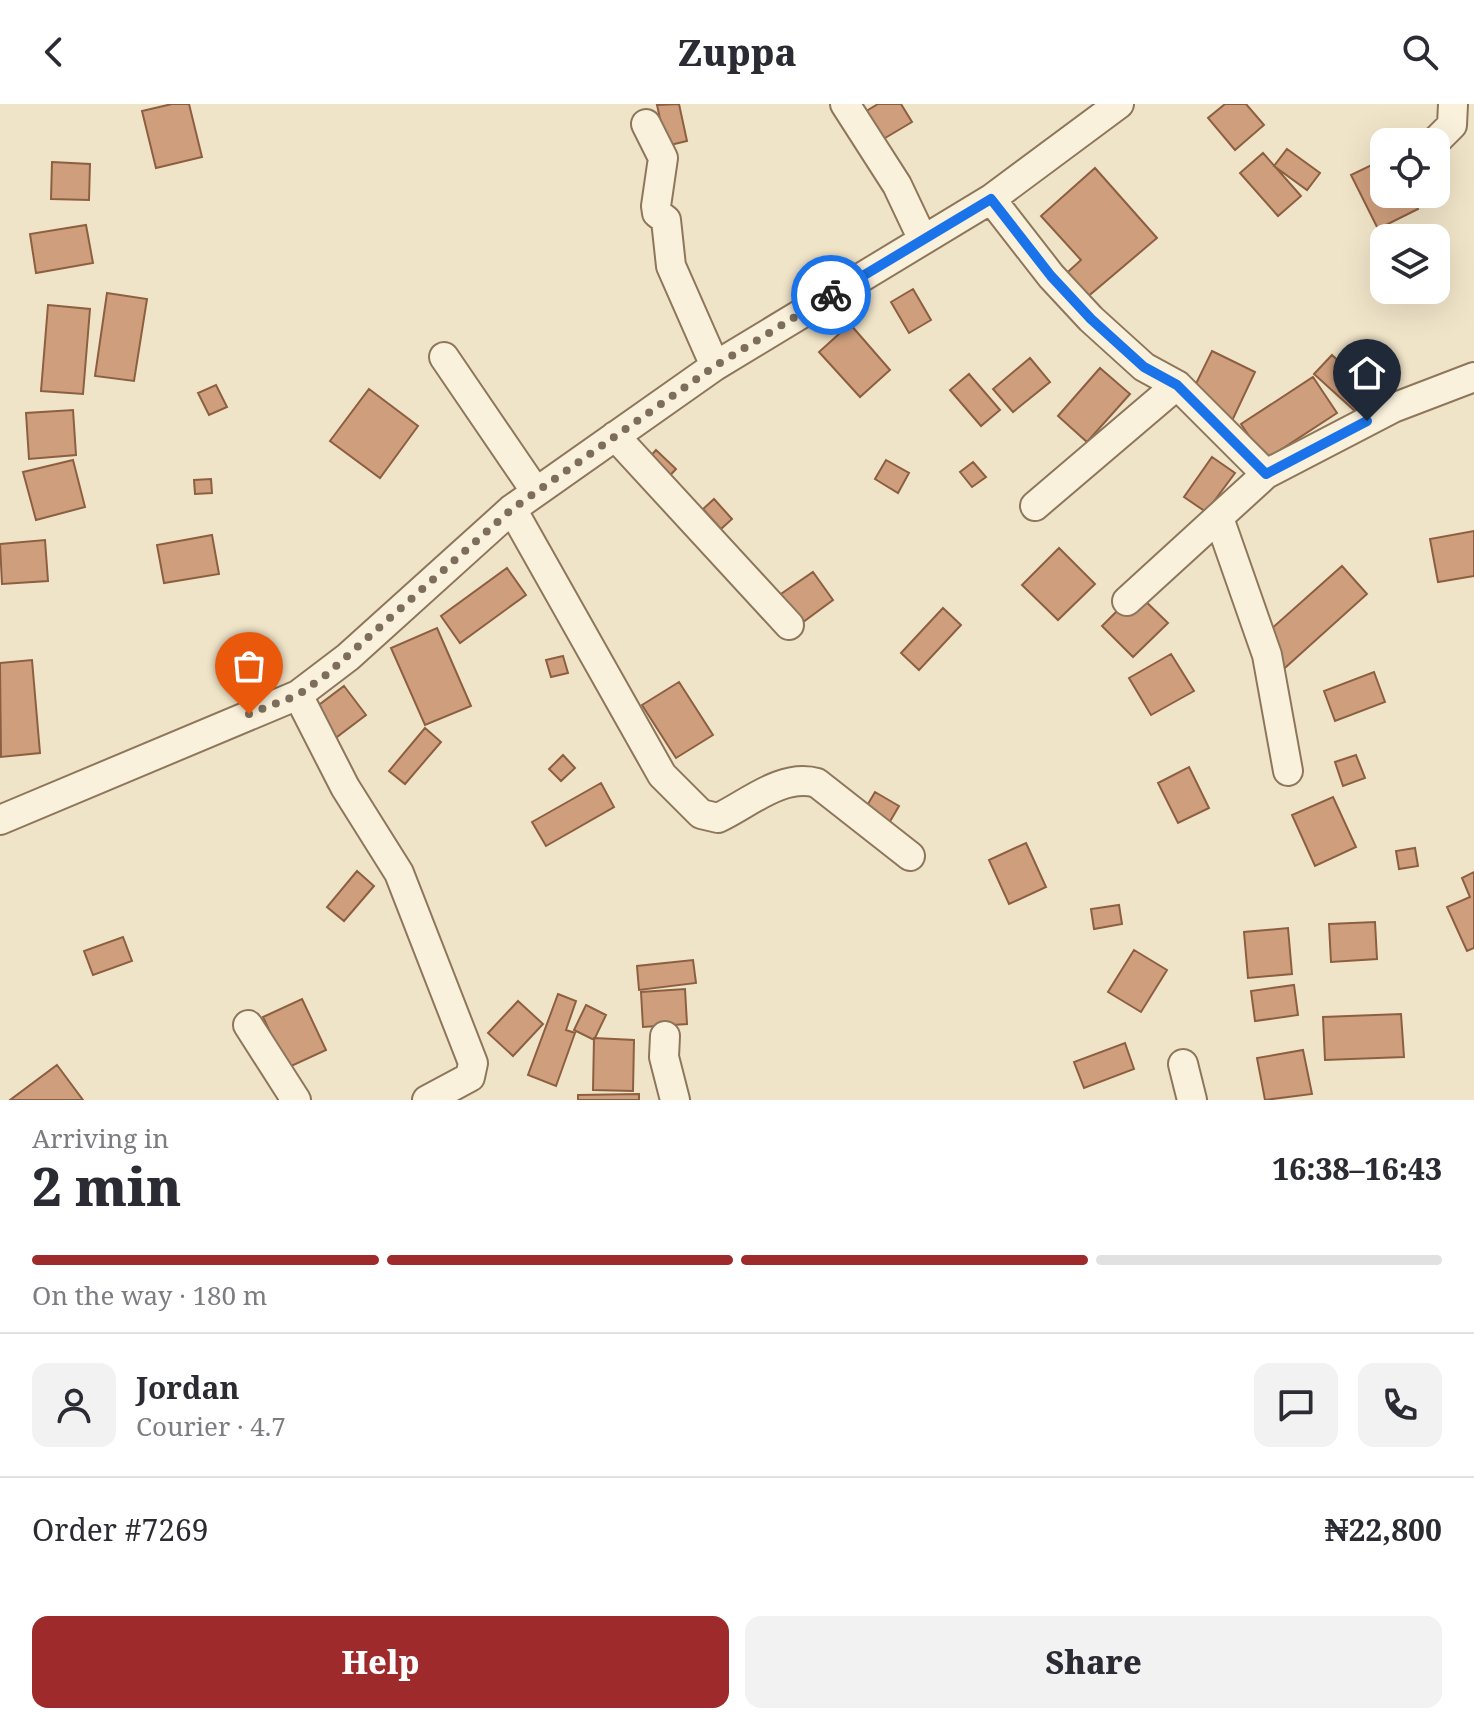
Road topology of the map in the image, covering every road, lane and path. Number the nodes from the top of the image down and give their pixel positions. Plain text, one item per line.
1 (845, 104) edge
2 (1453, 104) edge
3 (1101, 109) edge
4 (646, 124) dead end
5 (1449, 128) edge
6 (991, 199) junction
7 (923, 240) junction
8 (444, 357) dead end
9 (715, 366) junction
10 (1474, 377) edge
11 (1177, 385) junction
12 (615, 436) junction
13 (1266, 474) junction
14 (536, 492) junction
15 (1035, 506) dead end
16 (512, 509) junction
17 (1219, 518) junction
18 (1127, 601) dead end
19 (789, 625) dead end
20 (298, 695) junction
21 (1288, 771) dead end
22 (0, 820) edge
23 (910, 856) dead end
24 (248, 1025) dead end
25 (665, 1036) dead end
26 (1183, 1064) dead end
27 (296, 1100) edge
28 (427, 1100) edge
29 (675, 1100) edge
30 (1192, 1100) edge

1 - 7 street
2 - 5 street
3 - 6 street
4 - 9 street
6 - 7 street
6 - 11 street
7 - 9 street
8 - 14 street
9 - 12 street
10 - 13 street
11 - 13 street
11 - 15 street
12 - 14 street
12 - 19 street
13 - 17 street
14 - 16 street
16 - 20 street
16 - 23 street
17 - 18 street
17 - 21 street
20 - 22 street
20 - 28 street
24 - 27 street
25 - 29 street
26 - 30 street

